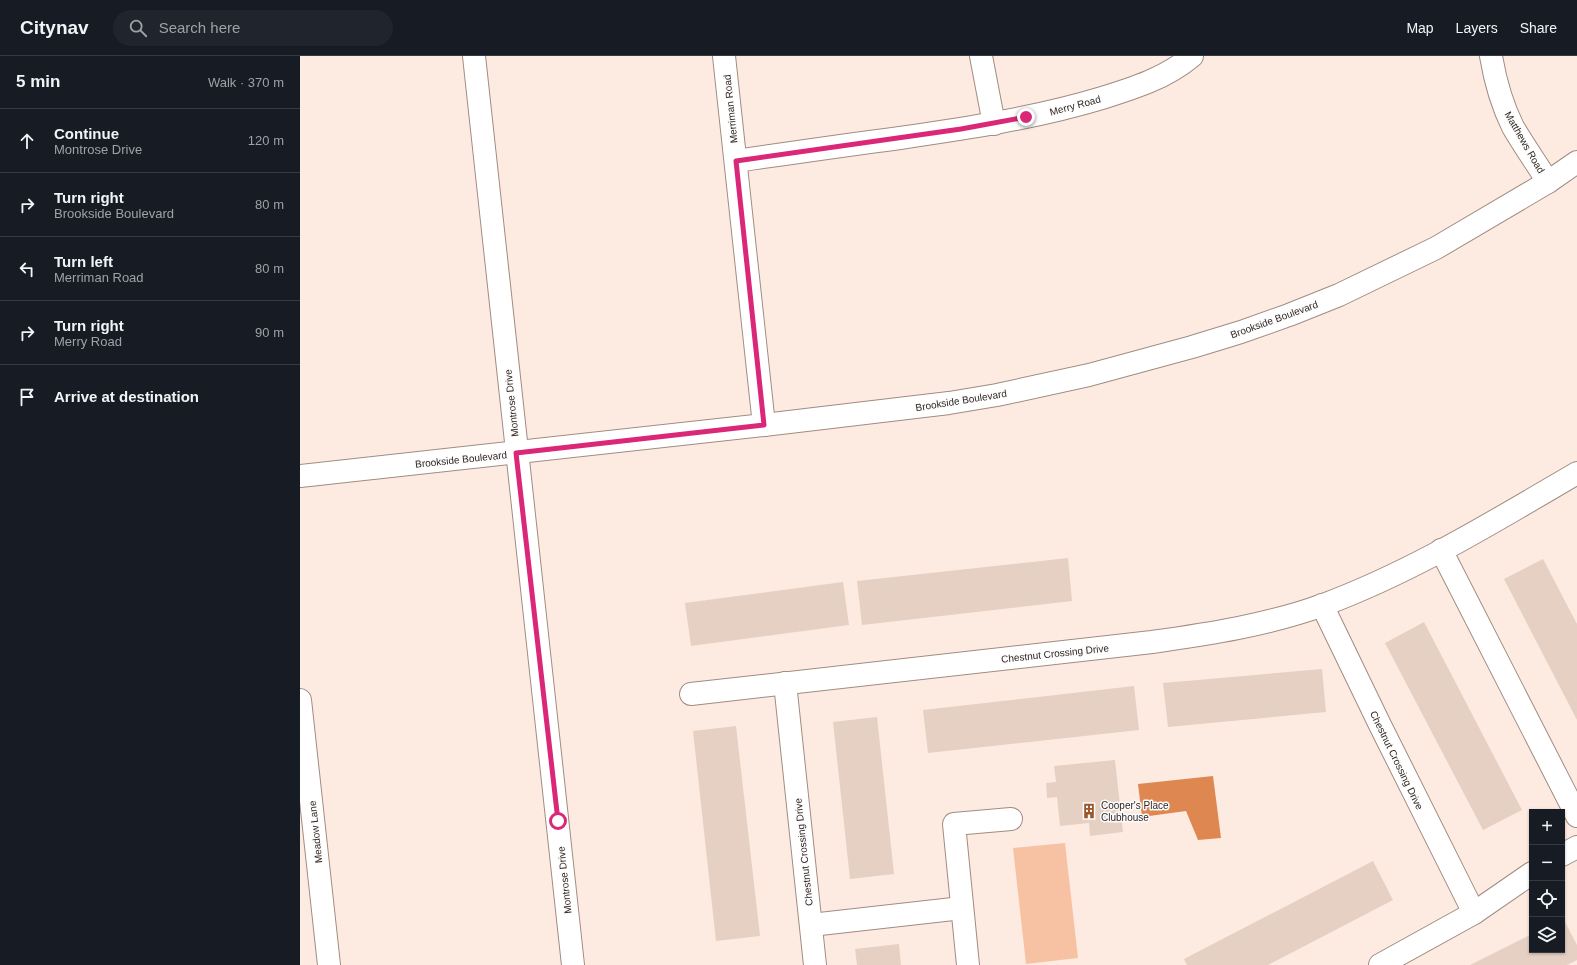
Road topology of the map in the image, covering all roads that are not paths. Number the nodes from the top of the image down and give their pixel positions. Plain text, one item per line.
1 (474, 56) edge
2 (724, 56) edge
3 (981, 56) edge
4 (1192, 56) edge
5 (1490, 56) edge
6 (994, 124) junction
7 (736, 161) junction
8 (1577, 162) edge
9 (1548, 182) junction
10 (764, 425) junction
11 (516, 453) junction
12 (1577, 472) edge
13 (300, 476) edge
14 (1441, 550) junction
15 (1322, 605) junction
16 (785, 683) junction
17 (691, 694) dead end
18 (300, 700) edge
19 (1577, 816) edge
20 (1011, 819) dead end
21 (1577, 848) edge
22 (1565, 854) edge
23 (1529, 875) edge
24 (962, 908) junction
25 (1474, 913) junction
26 (811, 925) junction
27 (329, 965) edge
28 (573, 965) edge
29 (815, 965) edge
30 (968, 965) edge
31 (1380, 965) edge

1 - 11 street, Montrose Drive
2 - 7 street, Merriman Road
3 - 6 street
4 - 6 street, Merry Road
5 - 9 street, Matthews Road
6 - 7 street, Merry Road
7 - 10 street, Merriman Road
8 - 9 street, Brookside Boulevard
9 - 10 street, Brookside Boulevard
10 - 11 street, Brookside Boulevard
11 - 13 street, Brookside Boulevard
11 - 28 street, Montrose Drive
12 - 14 street, Chestnut Crossing Drive
14 - 15 street, Chestnut Crossing Drive
14 - 19 street
15 - 16 street, Chestnut Crossing Drive
15 - 25 street, Chestnut Crossing Drive
16 - 17 street, Chestnut Crossing Drive
16 - 26 street, Chestnut Crossing Drive
18 - 27 street, Meadow Lane
20 - 24 street
21 - 22 street
23 - 25 street
24 - 26 street
24 - 30 street
25 - 31 street
26 - 29 street, Chestnut Crossing Drive

